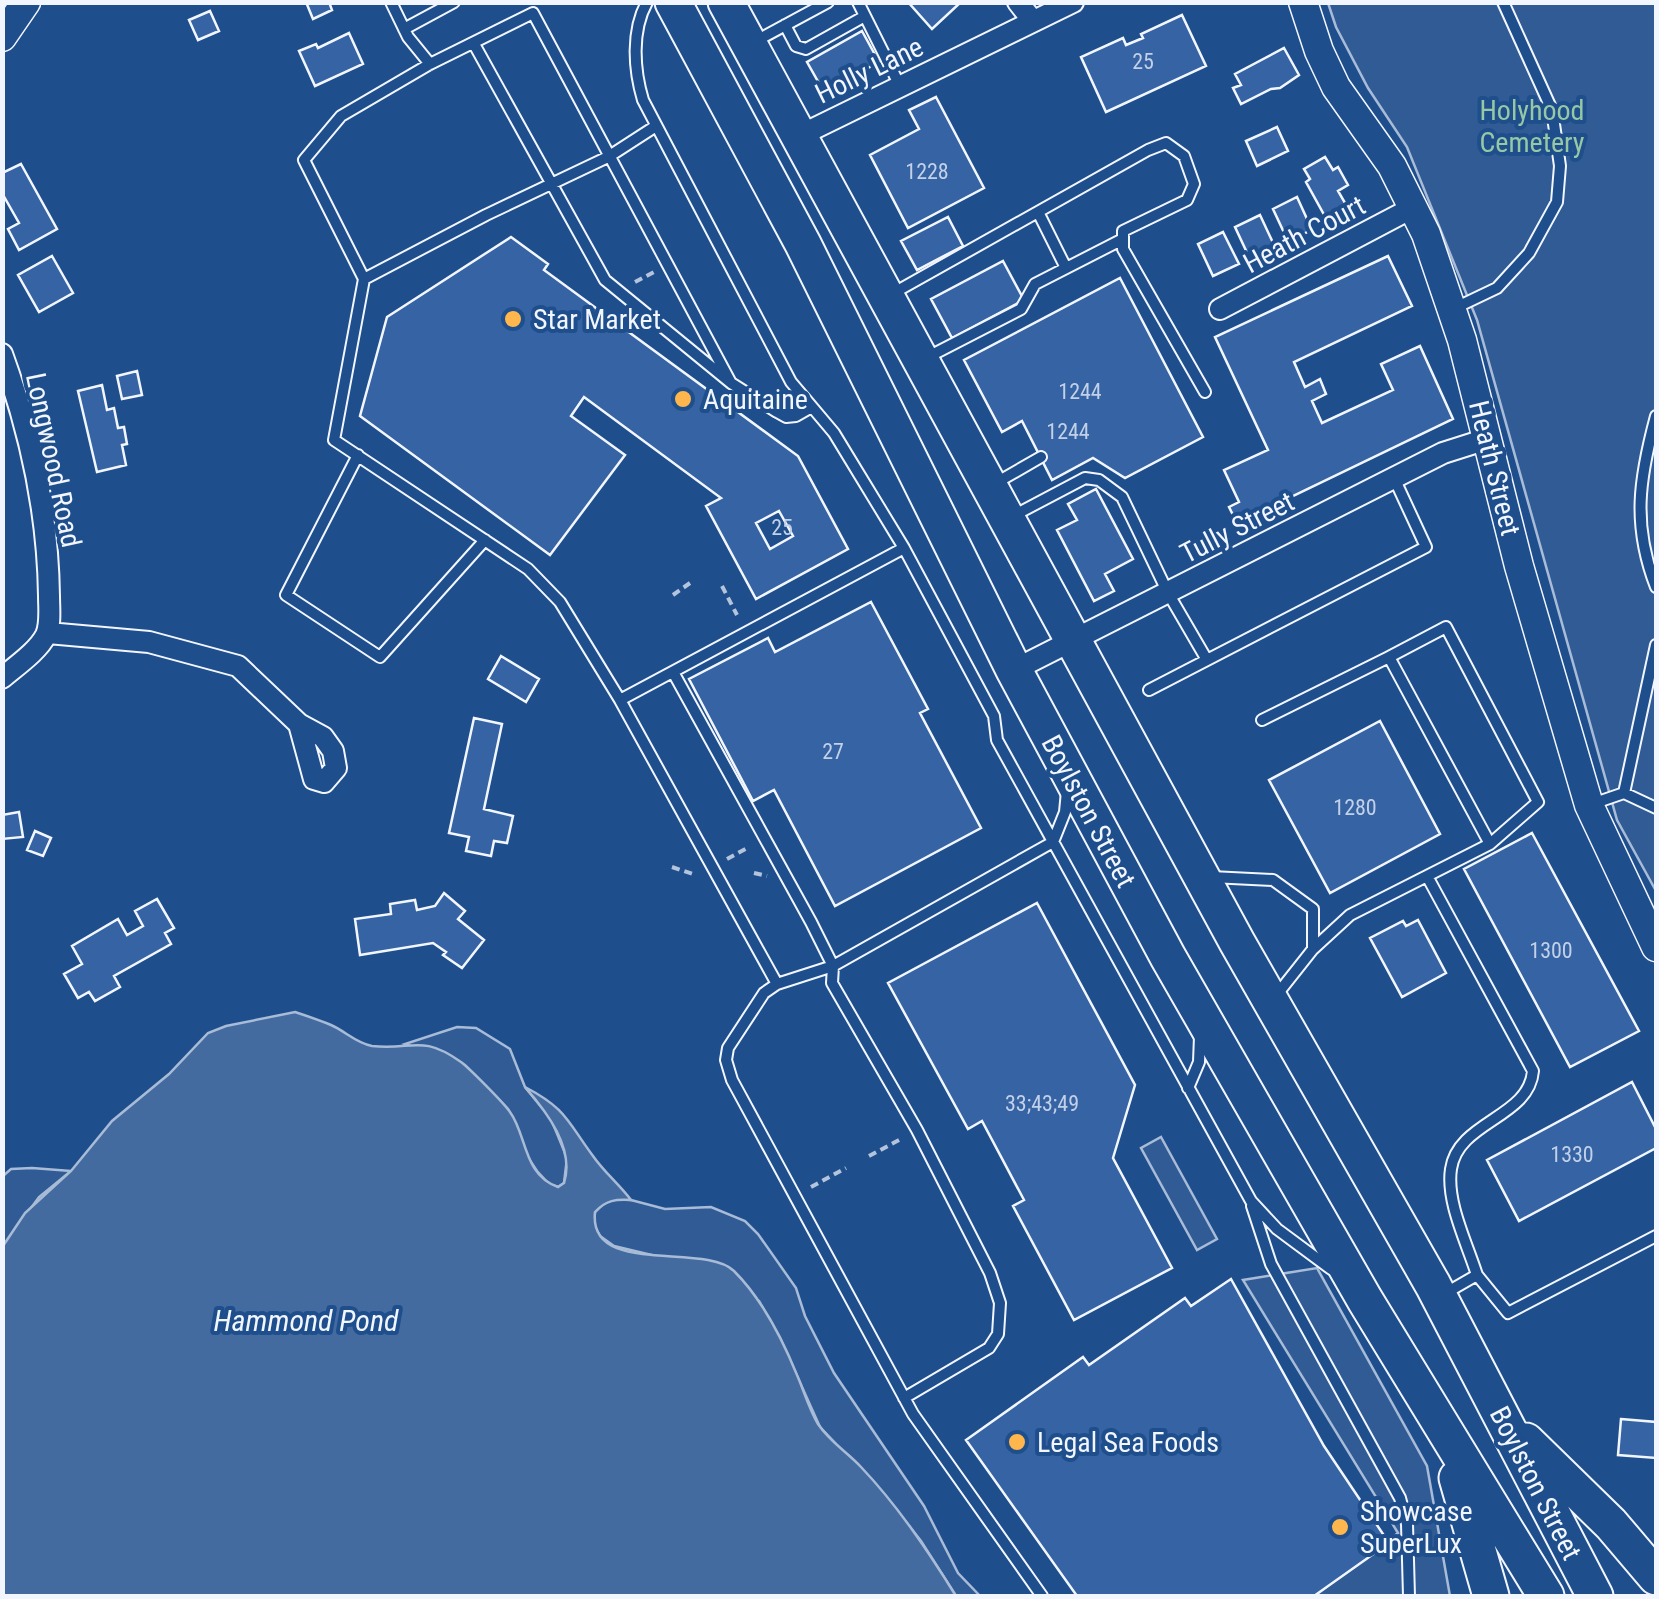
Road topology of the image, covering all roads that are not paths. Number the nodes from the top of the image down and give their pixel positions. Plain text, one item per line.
1 (26, 2) edge
2 (391, 2) edge
3 (454, 2) edge
4 (648, 2) edge
5 (673, 2) edge
6 (726, 2) edge
7 (828, 2) edge
8 (858, 2) edge
9 (1018, 2) edge
10 (1073, 2) edge
11 (1303, 2) edge
12 (1503, 2) edge
13 (865, 16) junction
14 (1032, 20) junction
15 (785, 26) junction
16 (404, 29) junction
17 (2, 37) edge
18 (474, 44) junction
19 (749, 44) junction
20 (430, 64) junction
21 (900, 86) junction
22 (656, 126) junction
23 (799, 136) junction
24 (608, 157) junction
25 (551, 186) junction
26 (1414, 207) junction
27 (1038, 212) junction
28 (1123, 239) junction
29 (1066, 268) junction
30 (364, 279) junction
31 (886, 297) junction
32 (1452, 309) junction
33 (1220, 310) dead end
34 (2, 354) edge
35 (921, 360) junction
36 (731, 382) junction
37 (1205, 392) dead end
38 (810, 408) junction
39 (1656, 416) edge
40 (1487, 439) junction
41 (358, 456) junction
42 (1041, 458) dead end
43 (1394, 478) junction
44 (989, 486) junction
45 (1006, 519) junction
46 (485, 540) junction
47 (904, 548) junction
48 (1656, 587) edge
49 (1168, 593) junction
50 (48, 632) junction
51 (1072, 641) junction
52 (1656, 644) edge
53 (1389, 657) junction
54 (1207, 660) junction
55 (1014, 670) junction
56 (673, 672) junction
57 (2, 678) edge
58 (1150, 690) dead end
59 (620, 700) junction
60 (1262, 720) dead end
61 (299, 724) dead end
62 (1061, 760) junction
63 (1624, 793) junction
64 (1589, 805) junction
65 (1656, 808) edge
66 (1053, 842) junction
67 (1490, 844) junction
68 (1201, 876) junction
69 (1426, 876) junction
70 (1656, 948) edge
71 (1313, 949) junction
72 (833, 966) junction
73 (777, 984) junction
74 (1190, 997) junction
75 (1271, 1002) junction
76 (1188, 1088) junction
77 (1251, 1200) junction
78 (1656, 1236) edge
79 (1477, 1275) junction
80 (1439, 1297) junction
81 (1365, 1300) junction
82 (904, 1398) junction
83 (1503, 1418) junction
84 (1442, 1429) junction
85 (1656, 1577) edge
86 (1042, 1596) edge
87 (1409, 1596) edge
88 (1491, 1596) edge
89 (1546, 1596) edge
90 (1595, 1596) edge

1 - 17 street
2 - 16 lane
3 - 16 lane
4 - 22 lane
5 - 55 highway, Boylston Street
6 - 19 highway, Boylston Street
7 - 15 lane
8 - 13 lane
9 - 14 street
10 - 14 street, Holly Lane
11 - 26 street, Heath Street
12 - 32 lane
13 - 15 lane
13 - 21 lane
14 - 21 street, Holly Lane
15 - 19 lane
16 - 20 lane
18 - 20 lane
18 - 24 lane
18 - 25 lane
19 - 23 highway, Boylston Street
20 - 30 lane
21 - 23 street, Holly Lane
22 - 24 lane
22 - 38 lane
23 - 31 highway, Boylston Street
24 - 25 lane
24 - 36 lane
25 - 30 lane
25 - 36 lane
26 - 32 street, Heath Street
26 - 33 street, Heath Court
27 - 28 lane
27 - 29 lane
27 - 31 lane
28 - 29 lane
28 - 37 lane
29 - 35 lane
30 - 41 lane
31 - 35 highway, Boylston Street
32 - 40 street, Heath Street
34 - 50 street, Longwood Road
35 - 44 highway, Boylston Street
36 - 38 lane
38 - 47 lane
39 - 48 lane
40 - 43 street, Tully Street
40 - 64 street, Heath Street
41 - 46 lane
41 - 46 lane
42 - 44 lane
43 - 49 street, Tully Street
43 - 54 lane
44 - 45 highway, Boylston Street
45 - 49 lane
45 - 51 highway, Boylston Street
46 - 59 lane
47 - 56 lane
47 - 66 lane
49 - 51 street, Tully Street
49 - 54 lane
50 - 57 street
50 - 61 street
51 - 55 street, Tully Street
51 - 68 highway, Boylston Street
52 - 63 lane
53 - 60 lane
53 - 67 lane
53 - 67 lane
54 - 58 lane
55 - 62 highway, Boylston Street
56 - 59 lane
56 - 72 lane
59 - 73 lane
62 - 66 lane
62 - 74 highway, Boylston Street
63 - 64 lane
63 - 65 lane
64 - 70 street, Heath Street
66 - 72 lane
66 - 76 lane
67 - 69 lane
68 - 71 lane
68 - 75 highway, Boylston Street
69 - 71 lane
69 - 79 lane
71 - 75 lane
72 - 73 lane
72 - 82 lane
73 - 82 lane
74 - 76 lane
74 - 81 highway, Boylston Street
75 - 80 highway, Boylston Street
76 - 77 lane
77 - 81 lane
77 - 87 lane
78 - 79 lane
79 - 80 lane
80 - 83 highway, Boylston Street
81 - 84 highway, Boylston Street
82 - 86 lane
83 - 85 highway
83 - 90 highway, Boylston Street
84 - 88 highway
84 - 89 highway, Boylston Street

